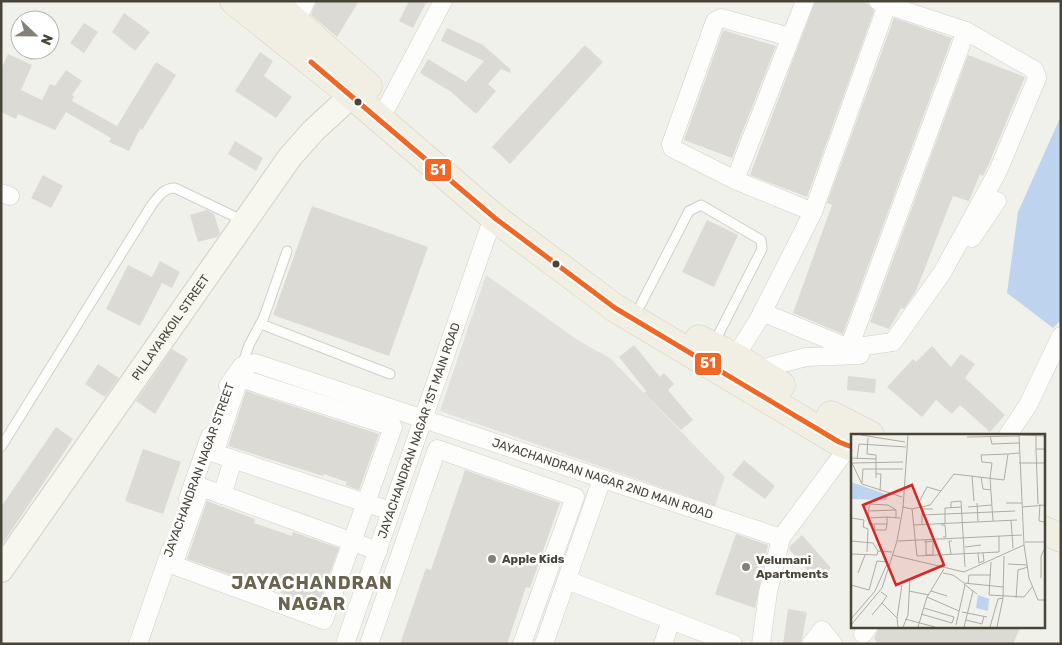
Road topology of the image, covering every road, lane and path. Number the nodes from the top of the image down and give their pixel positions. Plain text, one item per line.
1 (272, 1) edge
2 (443, 1) edge
3 (805, 1) edge
4 (233, 2) edge
5 (883, 3) edge
6 (301, 11) edge
7 (966, 31) junction
8 (790, 37) junction
9 (352, 94) junction
10 (388, 105) junction
11 (735, 180) junction
12 (997, 201) dead end
13 (813, 212) junction
14 (496, 219) junction
15 (246, 222) junction
16 (287, 251) dead end
17 (598, 287) junction
18 (641, 304) junction
19 (762, 312) junction
20 (261, 324) junction
21 (1061, 336) edge
22 (849, 348) junction
23 (735, 358) junction
24 (242, 366) junction
25 (390, 374) dead end
26 (423, 418) junction
27 (1009, 434) edge
28 (851, 436) edge
29 (851, 436) edge
30 (851, 446) edge
31 (1, 447) edge
32 (233, 460) junction
33 (602, 479) junction
34 (222, 495) junction
35 (366, 503) junction
36 (1044, 510) edge
37 (391, 511) junction
38 (1061, 518) edge
39 (1044, 530) edge
40 (781, 538) junction
41 (1061, 538) edge
42 (353, 542) junction
43 (379, 548) junction
44 (401, 552) junction
45 (1, 570) edge
46 (567, 580) junction
47 (671, 620) junction
48 (138, 644) edge
49 (345, 644) edge
50 (369, 644) edge
51 (522, 644) edge
52 (544, 644) edge
53 (663, 644) edge
54 (733, 644) edge
55 (761, 644) edge
56 (811, 644) edge
57 (833, 644) edge

1 - 6 main road
2 - 10 street
3 - 8 street
4 - 9 main road
5 - 7 street
5 - 13 street
6 - 10 main road
7 - 22 street
7 - 22 street
8 - 11 street
8 - 11 street
9 - 14 main road
9 - 15 street, PILLAYARKOIL STREET
10 - 17 main road
11 - 13 street
12 - 23 street
13 - 19 street
14 - 17 main road
14 - 26 street, JAYACHANDRAN NAGAR 1ST MAIN ROAD
15 - 31 lane
15 - 45 street, PILLAYARKOIL STREET
16 - 20 lane
17 - 18 main road
17 - 28 main road
18 - 23 main road
18 - 23 lane
19 - 22 street
19 - 23 street
20 - 24 lane
20 - 25 lane
21 - 27 street
23 - 29 main road
24 - 26 street
24 - 48 street, JAYACHANDRAN NAGAR STREET
26 - 33 street, JAYACHANDRAN NAGAR 2ND MAIN ROAD
26 - 37 street, JAYACHANDRAN NAGAR 1ST MAIN ROAD
30 - 40 street
32 - 34 street
32 - 35 street
32 - 35 street
33 - 40 street, JAYACHANDRAN NAGAR 2ND MAIN ROAD
33 - 46 street
34 - 42 street
34 - 42 street
35 - 37 street
35 - 42 street
36 - 38 main road
37 - 43 street, JAYACHANDRAN NAGAR 1ST MAIN ROAD
39 - 41 main road
40 - 55 street
42 - 43 street
43 - 44 street
43 - 49 street, JAYACHANDRAN NAGAR 1ST MAIN ROAD
44 - 50 street
44 - 51 street
46 - 47 street
46 - 52 street
47 - 53 street
47 - 54 street
56 - 57 street

